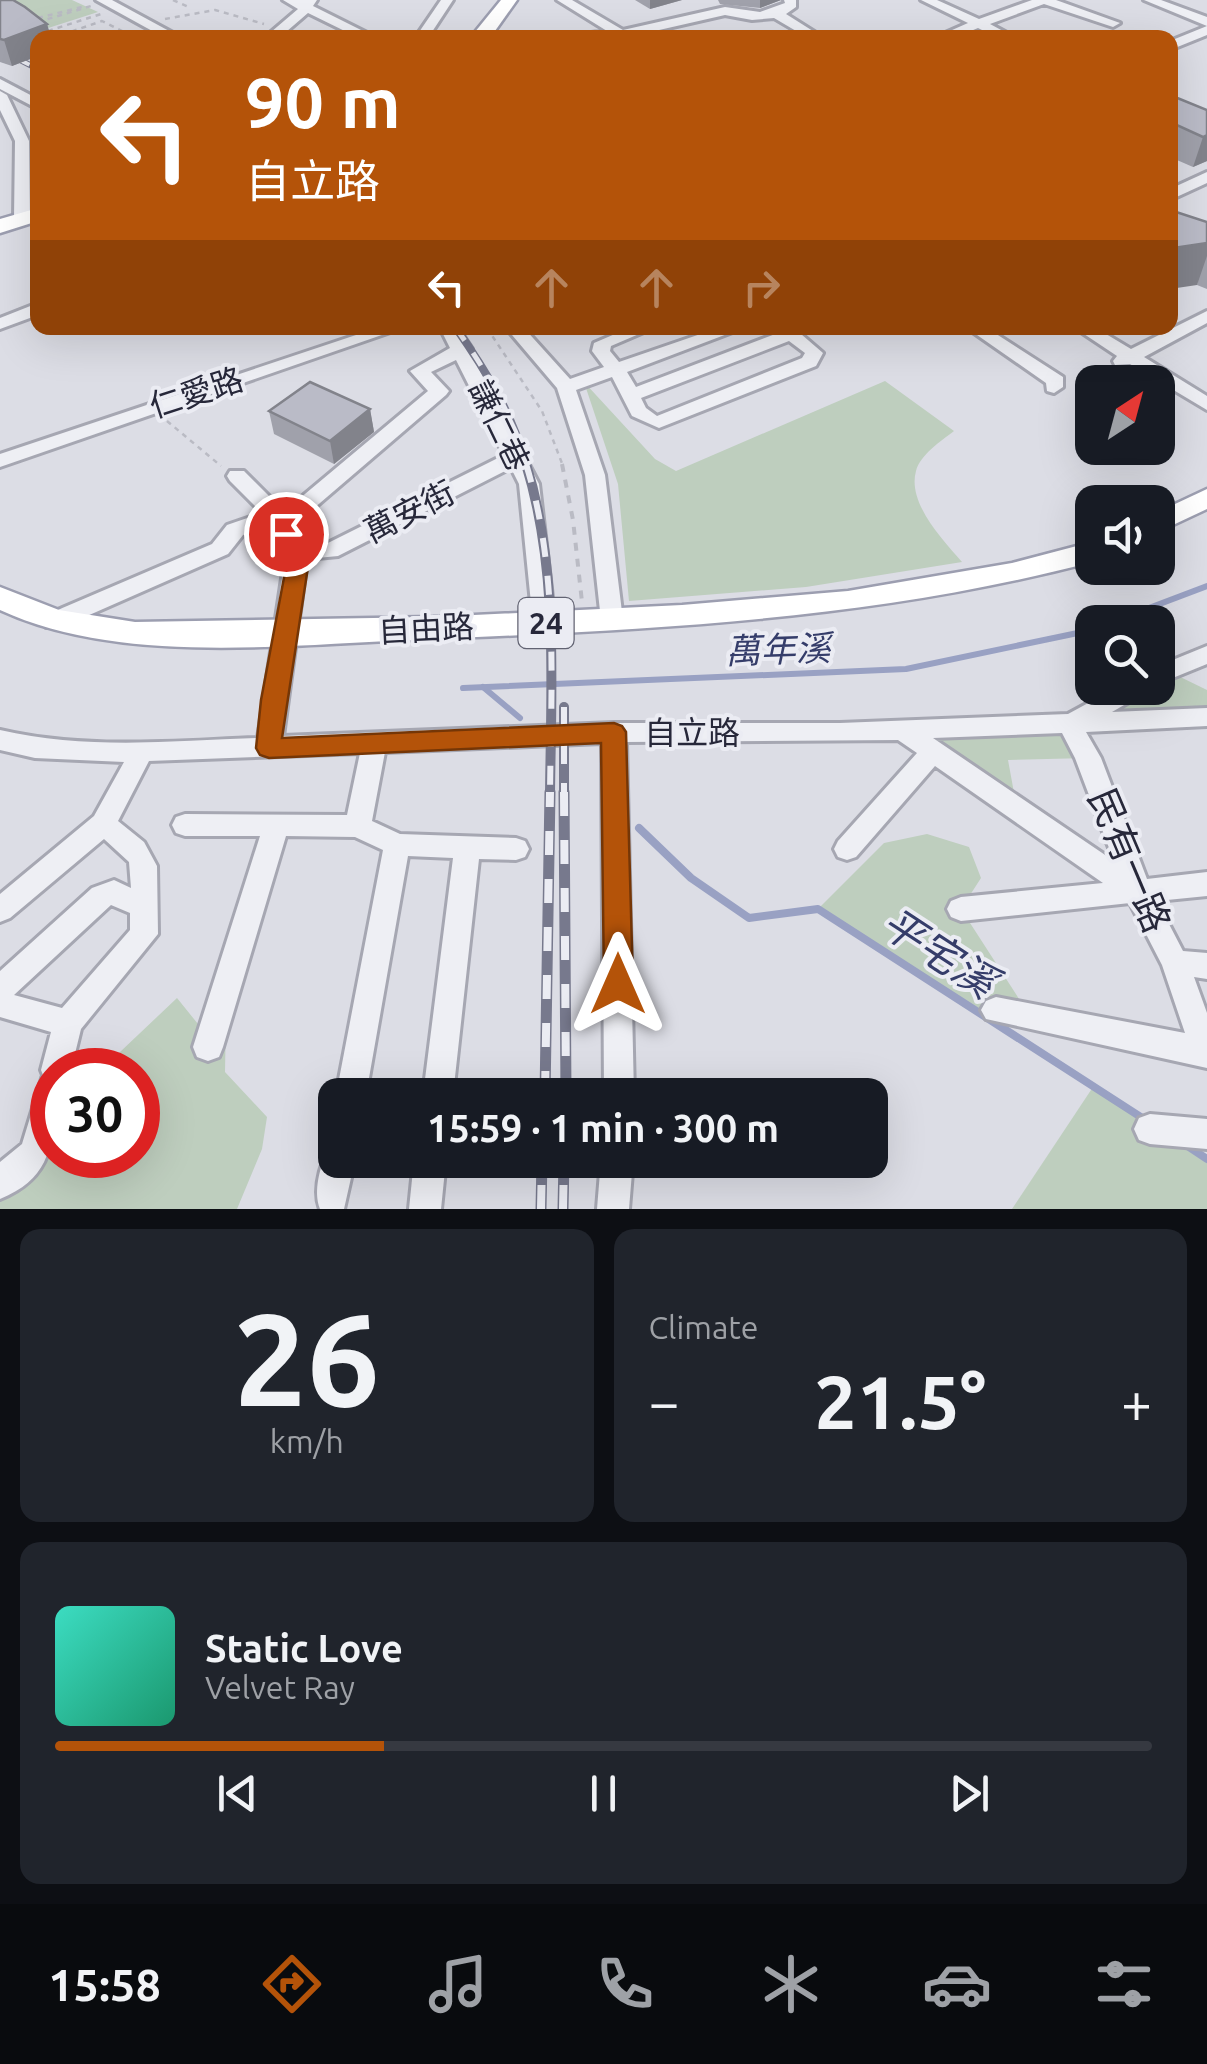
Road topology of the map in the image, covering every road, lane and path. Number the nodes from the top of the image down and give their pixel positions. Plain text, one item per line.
1 (173, 0) edge
2 (289, 0) edge
3 (447, 0) edge
4 (510, 0) edge
5 (563, 0) edge
6 (714, 0) edge
7 (790, 0) edge
8 (927, 0) edge
9 (1044, 0) edge
10 (1150, 0) edge
11 (307, 3) edge
12 (106, 4) edge
13 (87, 7) junction
14 (726, 11) junction
15 (779, 15) junction
16 (35, 19) edge
17 (1113, 22) dead end
18 (1207, 22) edge
19 (980, 24) junction
20 (28, 26) edge
21 (49, 30) edge
22 (160, 30) edge
23 (266, 30) edge
24 (280, 30) edge
25 (356, 30) edge
26 (427, 30) edge
27 (486, 30) edge
28 (615, 30) edge
29 (649, 30) edge
30 (804, 30) edge
31 (963, 30) edge
32 (993, 30) edge
33 (1207, 30) edge
34 (1178, 43) edge
35 (0, 83) edge
36 (0, 96) edge
37 (30, 100) edge
38 (1207, 177) edge
39 (1178, 192) edge
40 (1178, 192) edge
41 (1207, 197) edge
42 (20, 220) edge
43 (30, 311) edge
44 (1207, 316) edge
45 (0, 324) edge
46 (1178, 331) edge
47 (371, 335) edge
48 (454, 335) edge
49 (492, 335) edge
50 (521, 335) edge
51 (624, 335) edge
52 (715, 335) edge
53 (775, 335) edge
54 (793, 335) edge
55 (987, 335) edge
56 (1093, 335) edge
57 (1171, 335) edge
58 (462, 349) junction
59 (1124, 360) junction
60 (616, 371) junction
61 (1054, 386) dead end
62 (566, 387) junction
63 (629, 396) junction
64 (1207, 404) edge
65 (152, 406) junction
66 (517, 457) junction
67 (0, 461) edge
68 (238, 476) joint
69 (1207, 498) edge
70 (1175, 514) edge
71 (274, 516) junction
72 (297, 552) junction
73 (1075, 556) edge
74 (0, 598) edge
75 (54, 620) junction
76 (598, 620) junction
77 (544, 623) junction
78 (286, 634) junction
79 (1207, 655) edge
80 (1175, 668) edge
81 (1104, 705) edge
82 (1207, 717) edge
83 (1070, 724) junction
84 (898, 728) junction
85 (614, 732) junction
86 (0, 740) edge
87 (374, 742) junction
88 (269, 748) junction
89 (142, 752) junction
90 (933, 752) junction
91 (102, 824) junction
92 (277, 824) junction
93 (185, 825) dead end
94 (358, 826) junction
95 (397, 845) junction
96 (467, 848) junction
97 (847, 849) dead end
98 (516, 850) dead end
99 (1207, 884) edge
100 (1139, 894) junction
101 (144, 907) junction
102 (961, 909) dead end
103 (0, 910) edge
104 (1175, 963) junction
105 (1207, 966) edge
106 (0, 989) edge
107 (0, 1004) edge
108 (996, 1010) dead end
109 (68, 1023) junction
110 (62, 1048) edge
111 (208, 1048) dead end
112 (1206, 1053) edge
113 (354, 1078) edge
114 (440, 1078) edge
115 (619, 1078) edge
116 (1150, 1130) dead end
117 (1207, 1134) edge
118 (30, 1157) edge
119 (336, 1178) edge
120 (428, 1178) edge
121 (616, 1178) edge
122 (0, 1183) edge
123 (332, 1198) dead end
124 (425, 1209) edge
125 (613, 1209) edge

1 - 23 path
2 - 11 street
3 - 26 street
4 - 27 main road
5 - 28 street
6 - 14 street
7 - 15 street
8 - 19 street
9 - 17 street
9 - 19 street
10 - 18 street
11 - 24 street
11 - 25 street
12 - 13 path
12 - 21 path
12 - 22 street
13 - 16 path
13 - 20 path
14 - 15 street
14 - 29 street
15 - 30 street
19 - 31 street
19 - 32 street
33 - 34 street
35 - 37 street
36 - 42 street
38 - 39 street
40 - 41 street
43 - 45 street
44 - 46 street
47 - 65 street, 仁愛路
48 - 58 street, 謙仁巷
49 - 76 path
50 - 62 street
51 - 60 street
52 - 60 street
53 - 63 street
54 - 63 street
55 - 61 street
56 - 59 street
57 - 59 street
58 - 66 street, 謙仁巷
58 - 71 street, 謙仁巷
59 - 64 street
60 - 62 street
60 - 63 street
62 - 76 street
65 - 67 street, 仁愛路
65 - 68 path
66 - 72 street, 萬安街
66 - 77 street, 謙仁巷
68 - 71 street
69 - 70 main road
71 - 72 street
71 - 75 street
72 - 78 street
73 - 76 main road, 自由路 / 24
74 - 75 main road, 自由路 / 24
75 - 78 main road, 自由路 / 24
76 - 77 main road, 自由路 / 24
77 - 78 main road, 自由路 / 24
78 - 88 street
79 - 80 street
81 - 83 street, 自立路
82 - 83 street
83 - 84 street, 自立路
83 - 100 street, 民有一路
84 - 85 street, 自立路
84 - 90 street
85 - 87 street, 自立路
85 - 115 street
86 - 89 street, 自立路
87 - 88 street, 自立路
87 - 94 street
88 - 89 street, 自立路
89 - 91 street
90 - 97 street
90 - 100 street
91 - 101 street
91 - 103 street
92 - 93 street
92 - 94 street
92 - 111 street
94 - 95 street
95 - 96 street
95 - 113 street
96 - 98 street
96 - 114 street
99 - 100 street
100 - 102 street
100 - 104 street, 民有一路
101 - 106 street
101 - 109 street
104 - 105 street
104 - 112 street, 民有一路
107 - 109 street
108 - 112 street
109 - 110 street
116 - 117 street
118 - 122 street
119 - 123 street
120 - 124 street
121 - 125 street

